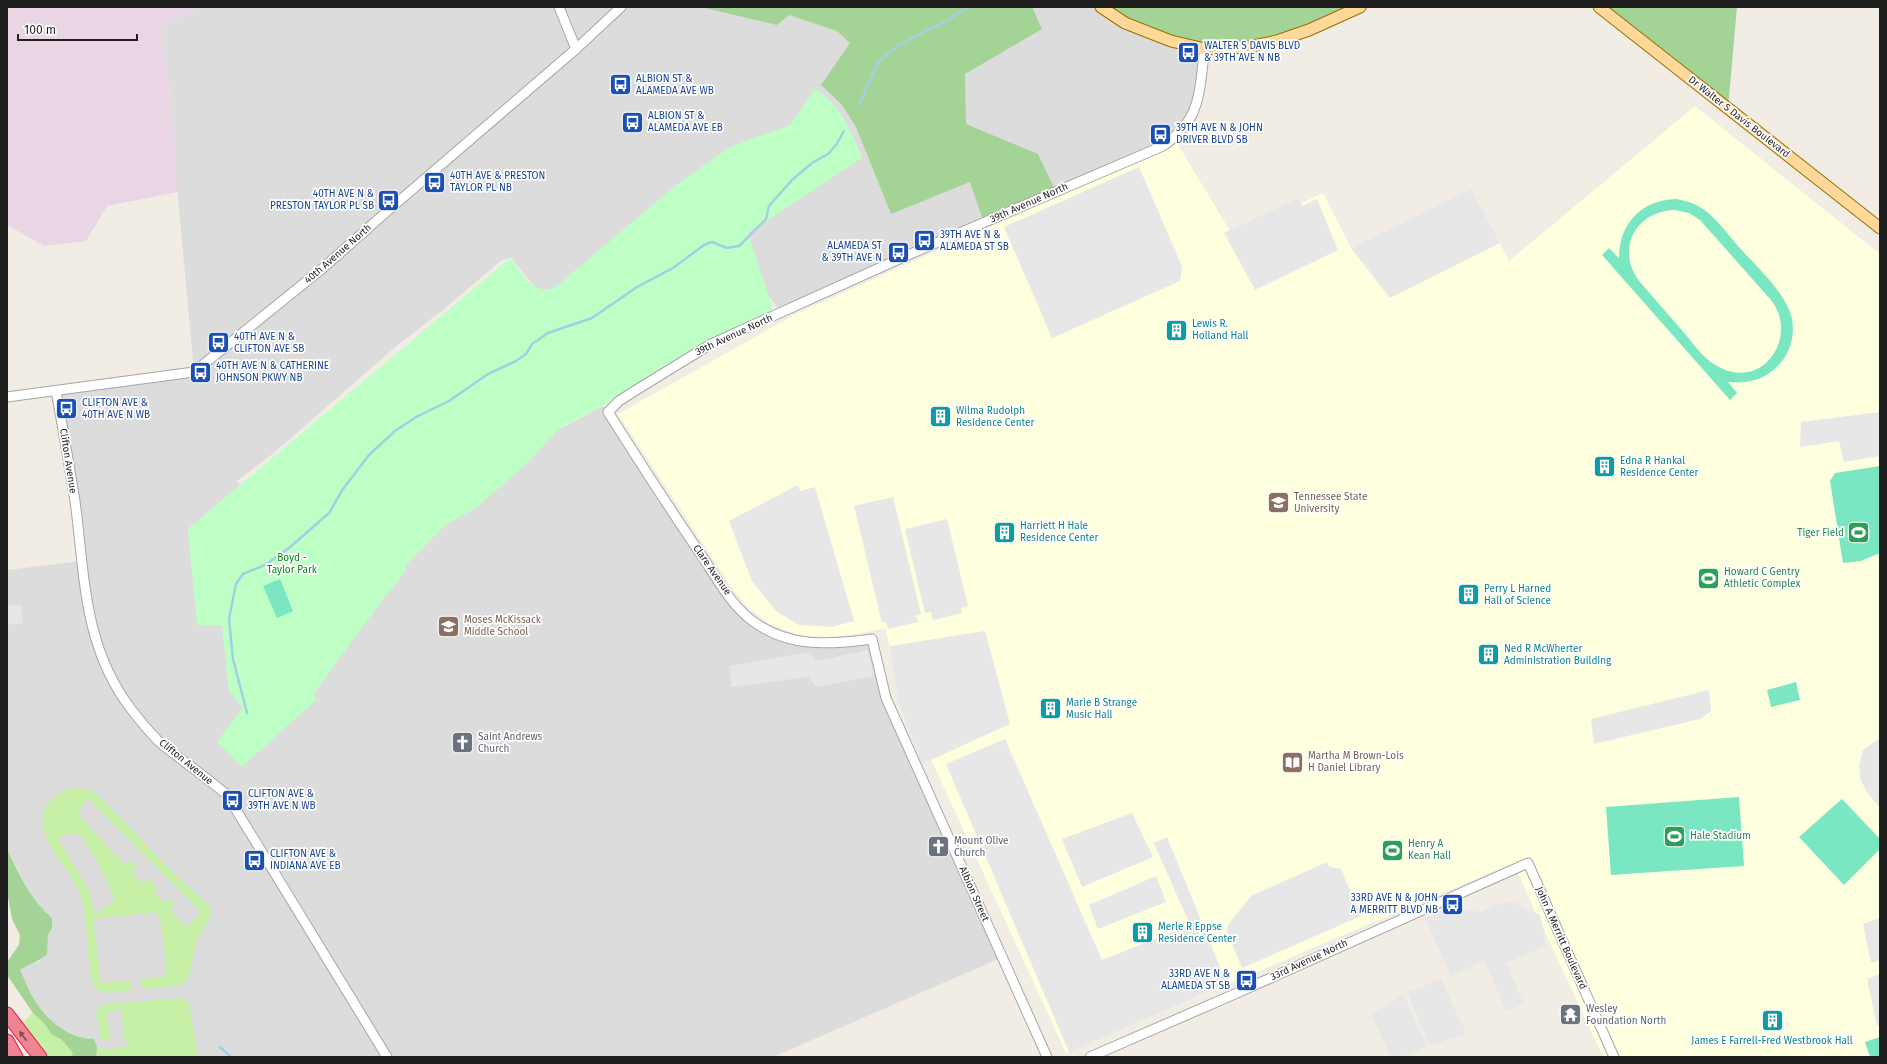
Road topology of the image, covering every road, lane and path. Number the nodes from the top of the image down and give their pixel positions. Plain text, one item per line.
1 (559, 7) edge
2 (621, 7) edge
3 (1101, 7) edge
4 (1360, 7) edge
5 (1599, 7) edge
6 (576, 49) junction
7 (1205, 49) junction
8 (1880, 228) edge
9 (56, 391) junction
10 (7, 397) edge
11 (608, 412) joint
12 (872, 639) joint
13 (1528, 863) joint
14 (7, 1014) edge
15 (7, 1041) edge
16 (16, 1057) edge
17 (40, 1057) edge
18 (387, 1057) edge
19 (1047, 1057) edge
20 (1090, 1057) edge
21 (1614, 1057) edge

1 - 6 street
2 - 6 street, 40th Avenue North
3 - 7 main road
4 - 7 main road
5 - 8 main road, Dr Walter S Davis Boulevard
6 - 9 street, 40th Avenue North
7 - 11 street, 39th Avenue North
9 - 10 street, 40th Avenue North
9 - 18 street, Clifton Avenue
11 - 12 street, Clare Avenue
12 - 19 street, Albion Street
13 - 20 street, 33rd Avenue North
13 - 21 street, John A Merritt Boulevard
17 -> 14 highway
15 - 16 highway

